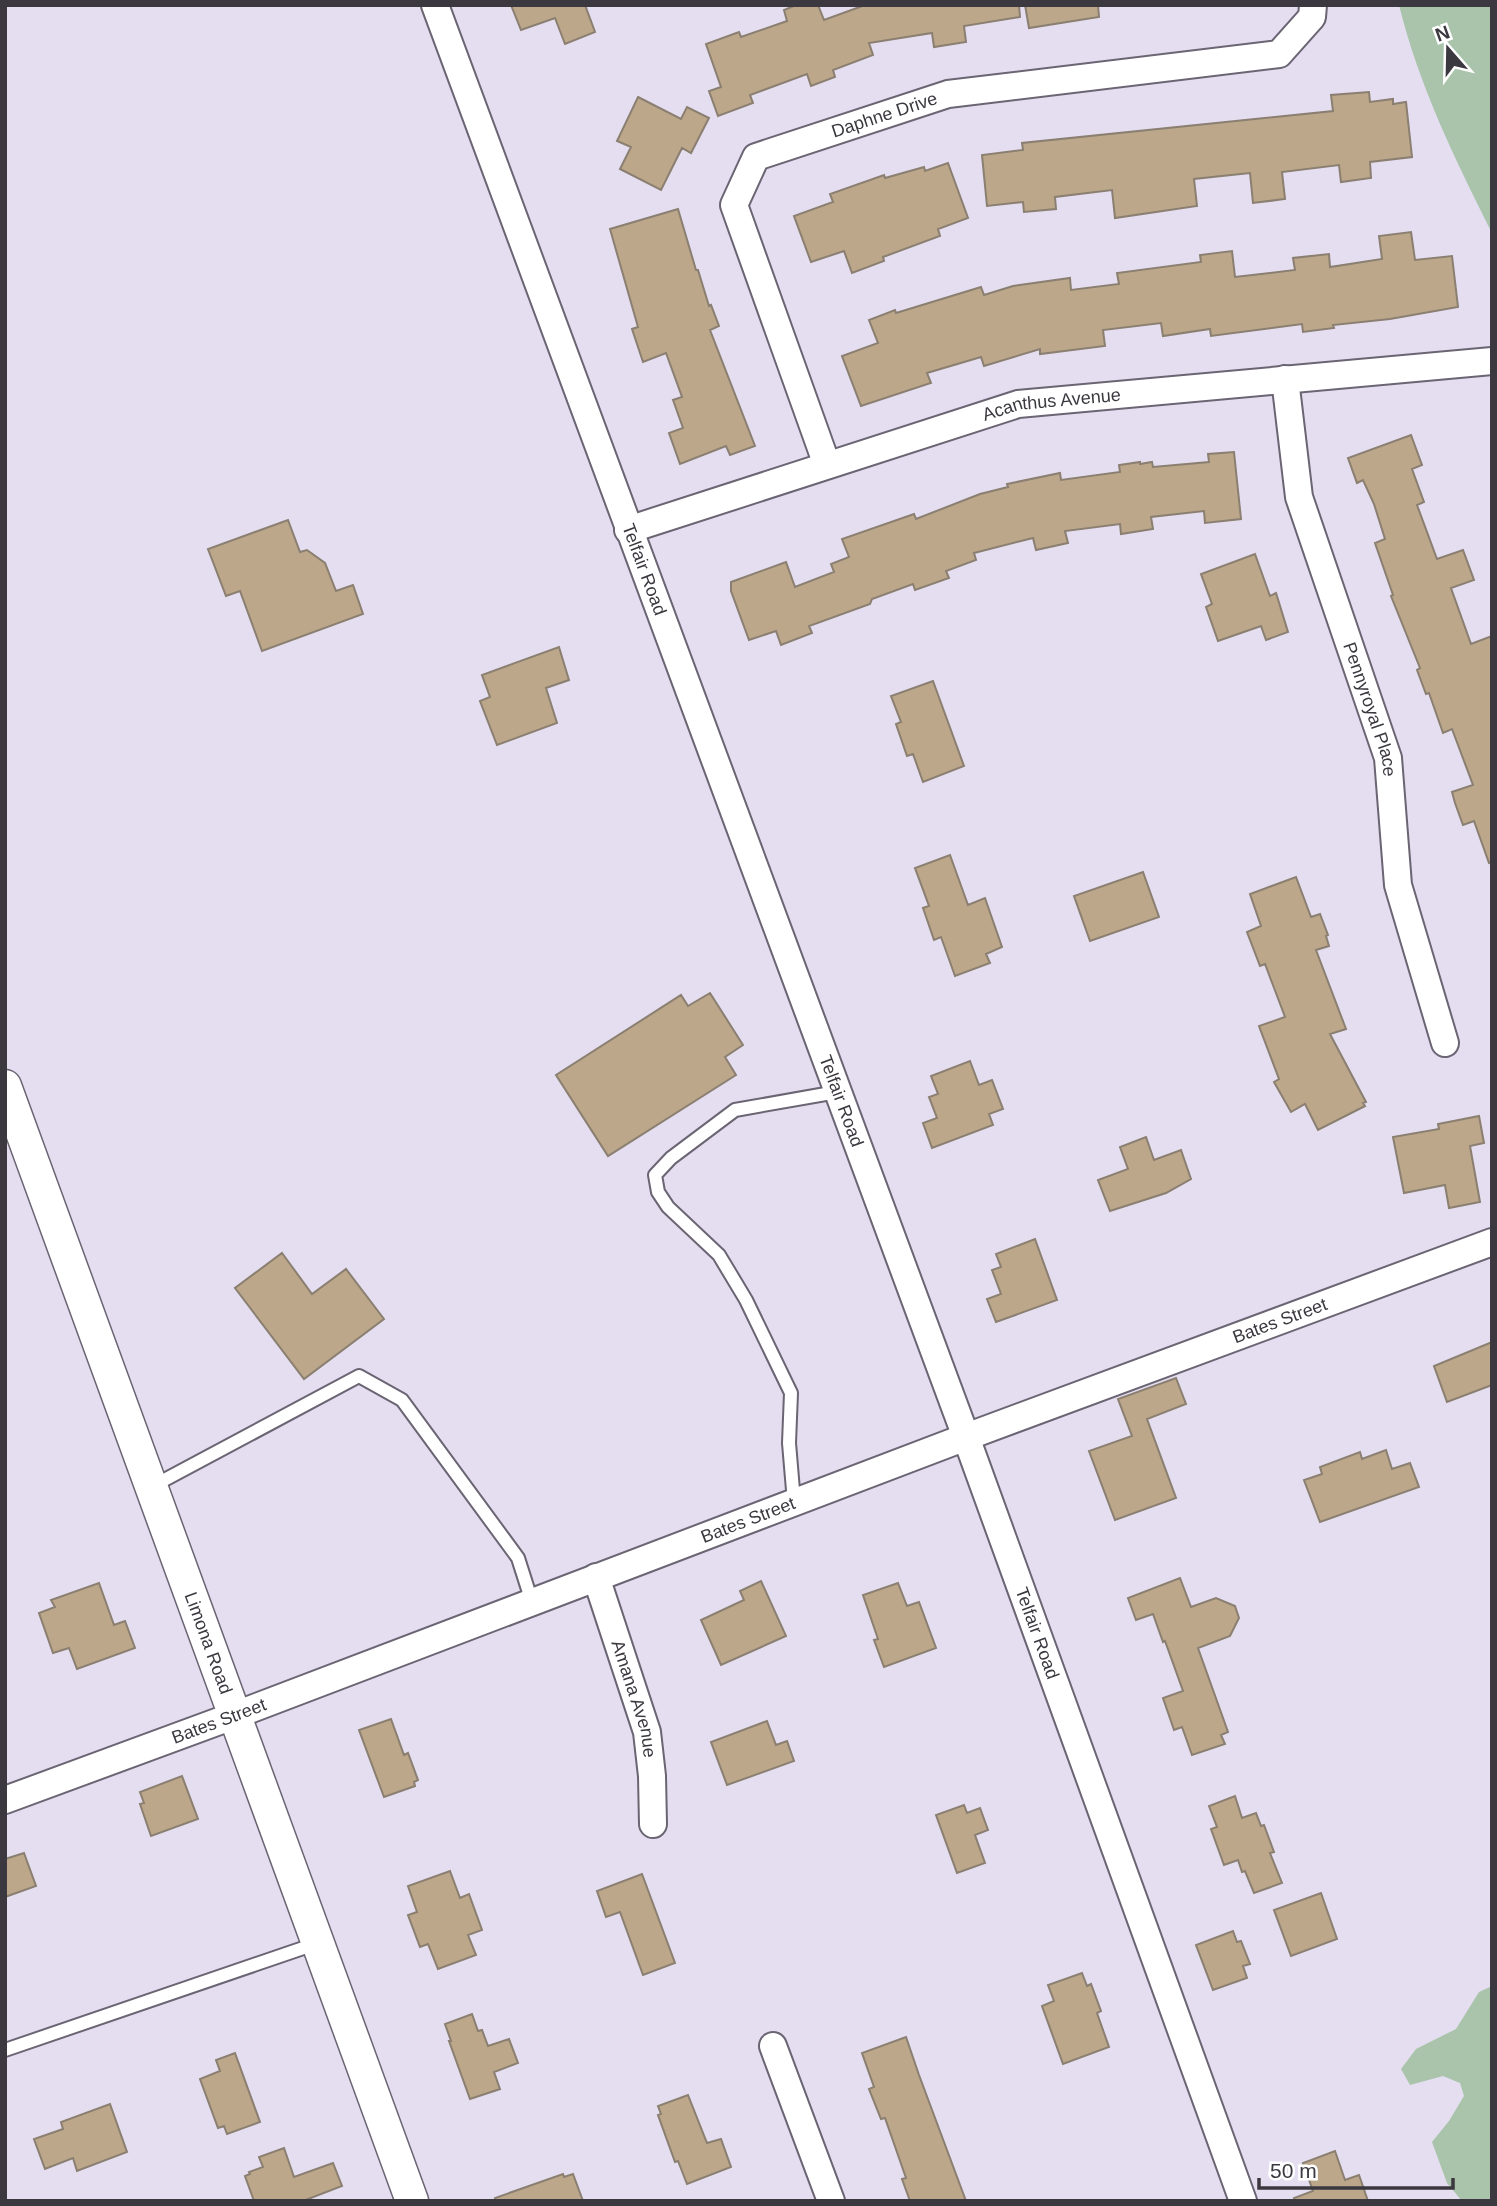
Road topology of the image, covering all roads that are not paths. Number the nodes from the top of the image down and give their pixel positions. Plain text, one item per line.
1 (435, 5) edge
2 (1313, 5) edge
3 (1492, 361) edge
4 (1285, 379) junction
5 (827, 465) junction
6 (628, 530) junction
7 (1445, 1043) dead end
8 (5, 1086) edge
9 (837, 1092) junction
10 (1492, 1242) edge
11 (966, 1437) junction
12 (150, 1488) junction
13 (794, 1502) junction
14 (596, 1577) junction
15 (532, 1602) junction
16 (233, 1716) junction
17 (5, 1800) edge
18 (653, 1824) dead end
19 (318, 1943) junction
20 (773, 2046) dead end
21 (5, 2050) edge
22 (412, 2201) edge
23 (831, 2201) edge
24 (1243, 2201) edge

1 - 6 street, Telfair Road
2 - 5 street, Daphne Drive
3 - 4 street, Acanthus Avenue
4 - 5 street, Acanthus Avenue
4 - 7 street, Pennyroyal Place
5 - 6 street, Acanthus Avenue
6 - 9 street, Telfair Road
8 - 12 street, Limona Road
9 - 11 street, Telfair Road
9 - 13 lane
10 - 11 street, Bates Street
11 - 13 street, Bates Street
11 - 24 street, Telfair Road
12 - 15 lane
12 - 16 street, Limona Road
13 - 14 street, Bates Street
14 - 15 street, Bates Street
14 - 18 street, Amana Avenue
15 - 16 street, Bates Street
16 - 17 street, Bates Street
16 - 19 street, Limona Road
19 - 21 lane
19 - 22 street, Limona Road
20 - 23 street

